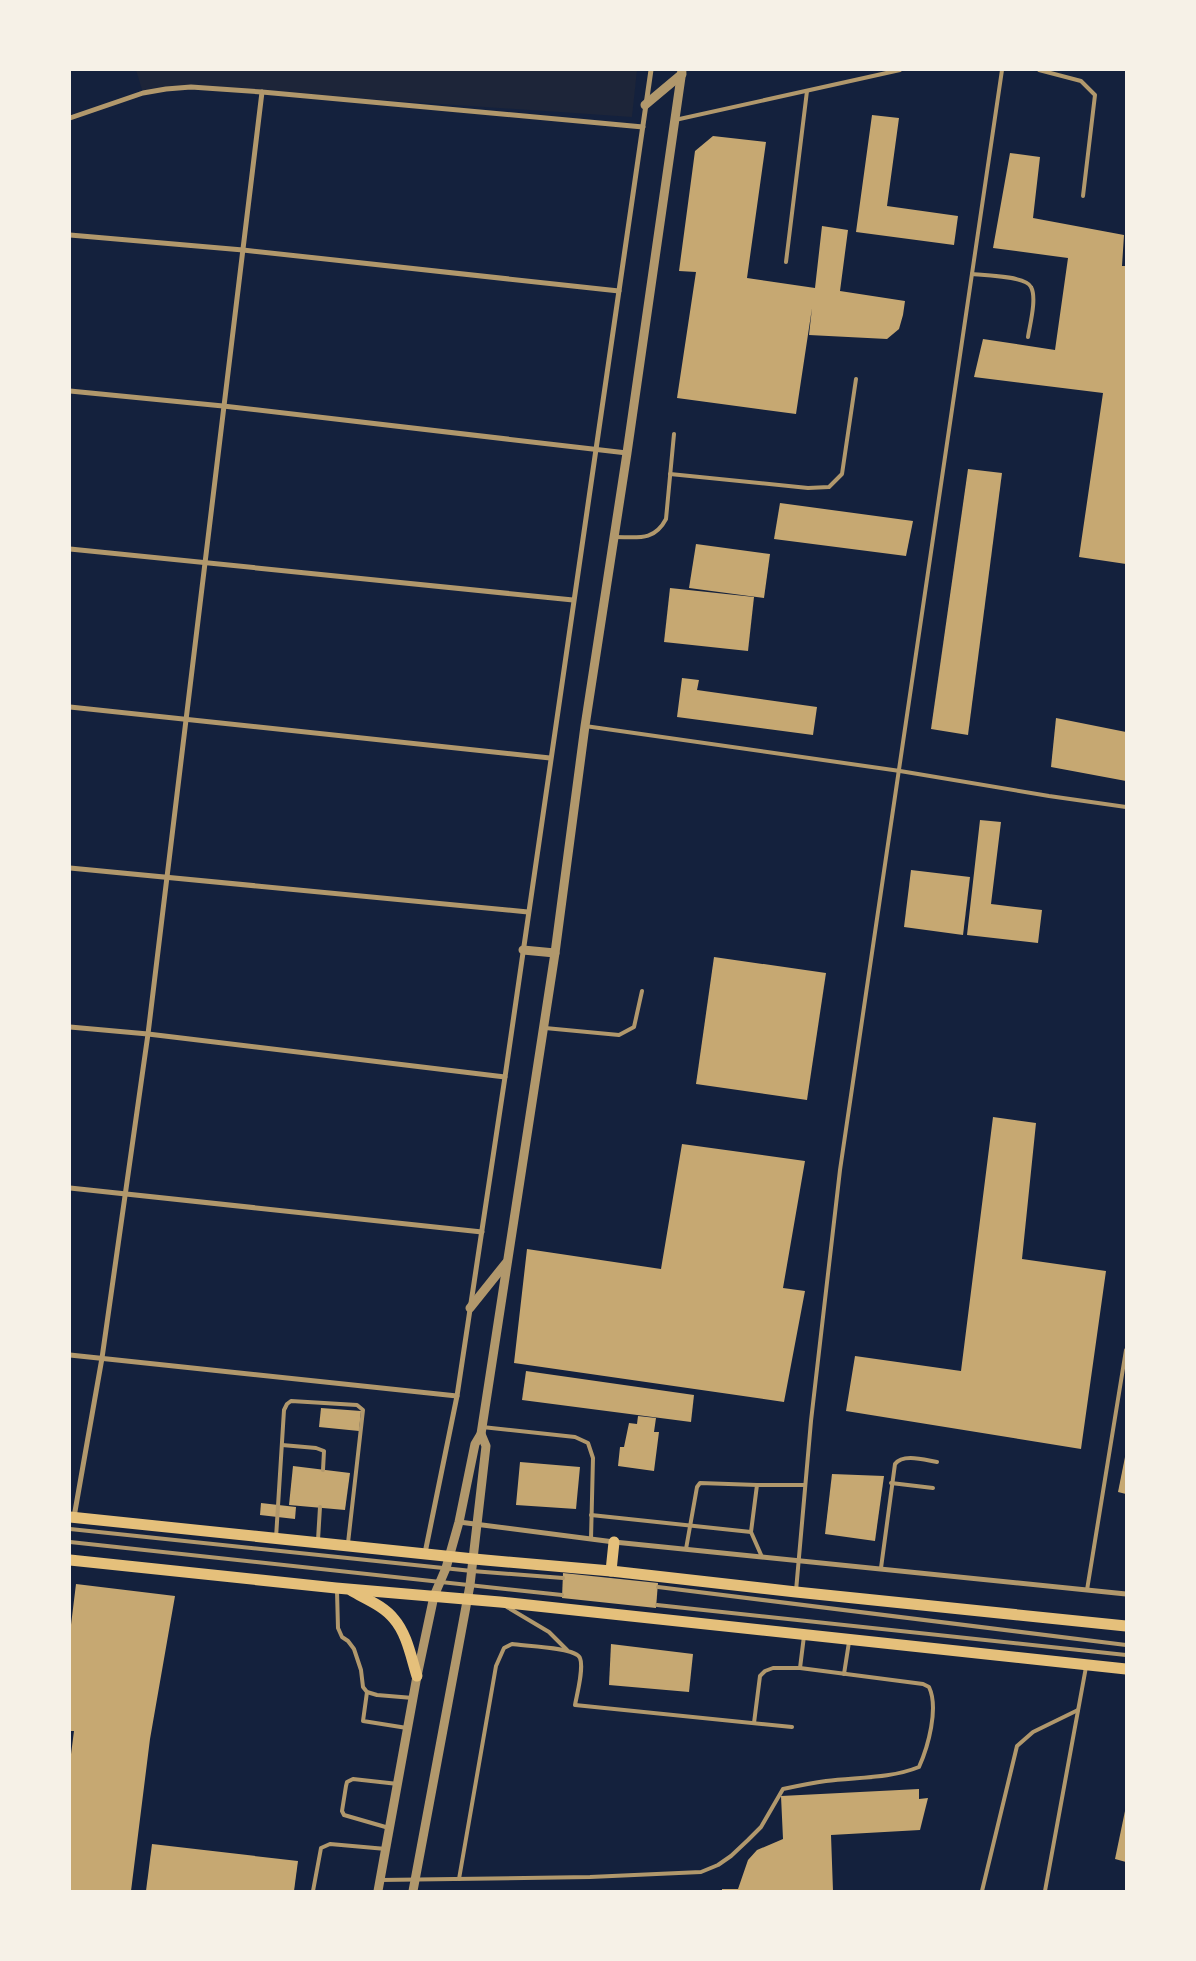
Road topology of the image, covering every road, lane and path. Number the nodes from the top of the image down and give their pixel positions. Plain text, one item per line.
1 (650, 70) edge
2 (900, 70) edge
3 (1002, 70) edge
4 (1039, 70) edge
5 (682, 72) edge
6 (807, 91) junction
7 (262, 92) junction
8 (646, 105) junction
9 (70, 118) edge
10 (675, 120) junction
11 (643, 127) junction
12 (1083, 196) dead end
13 (70, 235) edge
14 (243, 250) junction
15 (786, 262) dead end
16 (972, 274) junction
17 (619, 292) junction
18 (1028, 337) dead end
19 (856, 379) dead end
20 (70, 391) edge
21 (223, 406) junction
22 (674, 434) dead end
23 (596, 450) junction
24 (627, 454) junction
25 (670, 474) junction
26 (614, 537) junction
27 (70, 549) edge
28 (206, 563) junction
29 (573, 600) junction
30 (70, 707) edge
31 (186, 719) junction
32 (585, 726) junction
33 (550, 758) junction
34 (900, 772) junction
35 (1126, 807) edge
36 (70, 868) edge
37 (168, 877) junction
38 (528, 912) junction
39 (523, 950) junction
40 (555, 953) junction
41 (642, 991) dead end
42 (70, 1027) edge
43 (543, 1028) junction
44 (148, 1034) junction
45 (505, 1077) junction
46 (70, 1188) edge
47 (125, 1193) junction
48 (482, 1232) junction
49 (506, 1263) junction
50 (470, 1308) junction
51 (1126, 1350) edge
52 (70, 1355) edge
53 (102, 1358) junction
54 (457, 1396) junction
55 (482, 1430) junction
56 (282, 1445) junction
57 (937, 1462) dead end
58 (323, 1470) dead end
59 (891, 1483) junction
60 (757, 1485) junction
61 (805, 1485) junction
62 (932, 1488) dead end
63 (320, 1508) dead end
64 (592, 1516) junction
65 (72, 1517) edge
66 (459, 1522) junction
67 (478, 1525) junction
68 (690, 1526) junction
69 (70, 1529) edge
70 (751, 1532) junction
71 (276, 1538) junction
72 (591, 1539) junction
73 (70, 1542) edge
74 (318, 1542) junction
75 (614, 1542) junction
76 (348, 1546) junction
77 (686, 1549) junction
78 (424, 1554) junction
79 (450, 1556) junction
80 (762, 1557) junction
81 (474, 1559) junction
82 (70, 1560) edge
83 (798, 1560) junction
84 (446, 1568) junction
85 (881, 1568) junction
86 (611, 1571) junction
87 (472, 1572) junction
88 (563, 1578) dead end
89 (440, 1582) junction
90 (470, 1585) junction
91 (658, 1588) dead end
92 (342, 1589) junction
93 (1087, 1590) junction
94 (796, 1592) junction
95 (1126, 1594) edge
96 (562, 1595) dead end
97 (434, 1596) junction
98 (467, 1600) junction
99 (500, 1602) junction
100 (657, 1605) dead end
101 (1126, 1626) edge
102 (804, 1636) junction
103 (849, 1640) junction
104 (1126, 1645) edge
105 (567, 1650) junction
106 (1126, 1656) edge
107 (1086, 1665) junction
108 (800, 1668) junction
109 (1126, 1669) edge
110 (844, 1674) junction
111 (417, 1676) junction
112 (367, 1692) junction
113 (413, 1698) junction
114 (1078, 1710) junction
115 (754, 1723) junction
116 (792, 1727) dead end
117 (408, 1728) junction
118 (398, 1784) junction
119 (389, 1828) junction
120 (386, 1849) junction
121 (415, 1879) junction
122 (459, 1879) junction
123 (380, 1880) junction
124 (313, 1891) edge
125 (378, 1891) edge
126 (413, 1891) edge
127 (982, 1891) edge
128 (1045, 1891) edge

1 - 8 street
2 - 6 lane
3 - 16 lane
4 - 12 lane
5 - 8 street
5 - 10 street
6 - 10 lane
6 - 15 lane
7 - 9 street
7 - 11 street
7 - 14 street
8 - 11 street
10 - 24 street
11 - 17 street
13 - 14 street
14 - 17 street
14 - 21 street
16 - 18 lane
16 - 34 lane
17 - 23 street
19 - 25 lane
20 - 21 street
21 - 23 street
21 - 28 street
22 - 25 lane
23 - 24 street
23 - 29 street
24 - 26 street
25 - 26 lane
26 - 32 street
27 - 28 street
28 - 29 street
28 - 31 street
29 - 33 street
30 - 31 street
31 - 33 street
31 - 37 street
32 - 34 lane
32 - 40 street
33 - 38 street
34 - 35 lane
34 - 61 lane
36 - 37 street
37 - 38 street
37 - 44 street
38 - 39 street
39 - 40 street
39 - 45 street
40 - 43 street
41 - 43 lane
42 - 44 street
43 - 49 street
44 - 45 street
44 - 47 street
45 - 48 street
46 - 47 street
47 - 48 street
47 - 53 street
48 - 50 street
49 - 50 street
49 - 55 street
50 - 54 street
51 - 93 lane
52 - 53 street
53 - 54 street
53 - 65 street
54 - 78 street
55 - 64 lane
55 - 66 street
55 - 67 street
56 - 58 lane
56 - 71 lane
56 - 76 lane
57 - 59 lane
59 - 62 lane
59 - 85 lane
60 - 61 lane
60 - 68 lane
60 - 70 lane
61 - 83 lane
63 - 74 lane
64 - 68 lane
64 - 72 lane
65 - 71 main road
66 - 67 street
66 - 79 street
67 - 72 street
67 - 81 street
68 - 70 lane
68 - 77 lane
69 - 84 lane
70 - 80 lane
71 - 74 main road
72 - 75 street
73 - 89 lane
74 - 76 main road
75 - 77 street
75 - 86 main road
76 - 78 main road
77 - 80 street
78 - 79 main road
79 - 81 main road
79 - 84 street
80 - 83 street
81 - 86 main road
81 - 87 street
82 - 92 main road
83 - 85 street
83 - 94 lane
84 - 87 lane
84 - 89 street
85 - 93 street
86 - 94 main road
87 - 88 lane
87 - 90 street
89 - 90 lane
89 - 97 street
90 - 96 lane
90 - 98 street
91 - 104 lane
92 - 97 main road
92 - 111 main road
92 - 112 lane
93 - 95 street
94 - 101 main road
97 - 98 main road
97 - 111 street
98 - 99 main road
98 - 121 street
99 - 102 main road
99 - 105 lane
100 - 106 lane
102 - 103 main road
102 - 108 lane
103 - 107 main road
103 - 110 lane
105 - 115 lane
105 - 122 lane
107 - 109 main road
107 - 114 lane
108 - 110 lane
108 - 115 lane
110 - 122 lane
111 - 113 street
112 - 113 lane
112 - 117 lane
113 - 117 street
114 - 127 lane
114 - 128 lane
115 - 116 lane
117 - 118 street
118 - 119 street
118 - 119 lane
119 - 120 street
120 - 123 street
120 - 124 lane
121 - 122 lane
121 - 123 lane
121 - 126 street
123 - 125 street

